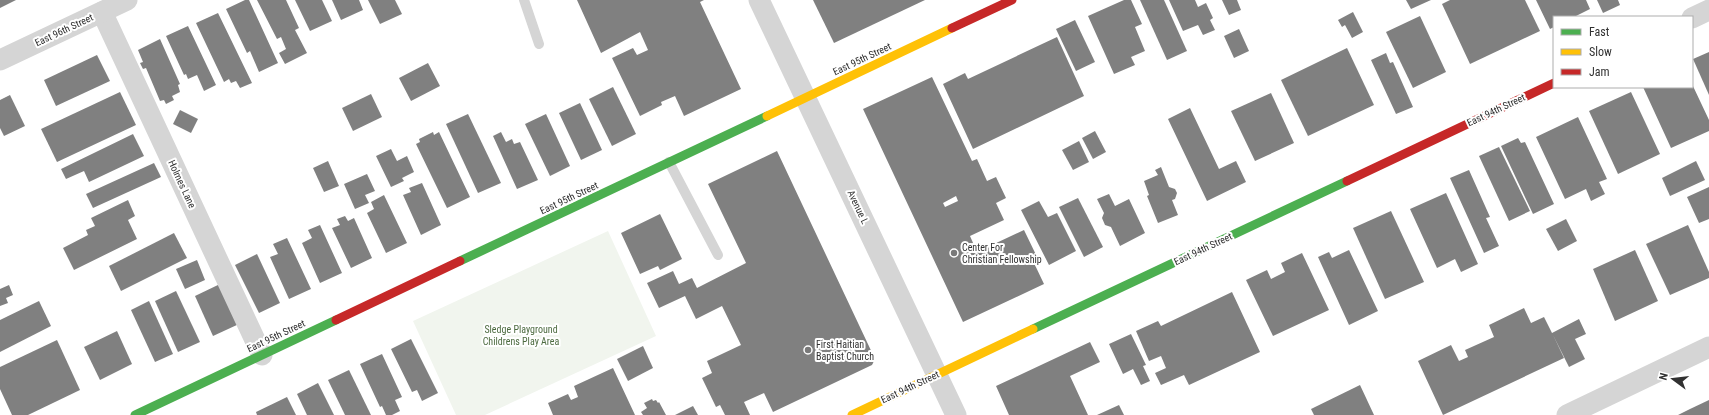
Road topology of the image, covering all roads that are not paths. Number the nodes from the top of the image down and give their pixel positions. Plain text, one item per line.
1 (127, 0) edge
2 (524, 0) edge
3 (760, 0) edge
4 (1012, 0) edge
5 (1709, 10) edge
6 (102, 12) junction
7 (1693, 18) edge
8 (539, 44) dead end
9 (0, 60) edge
10 (1553, 83) edge
11 (806, 98) junction
12 (669, 162) junction
13 (718, 255) dead end
14 (1709, 347) edge
15 (262, 355) junction
16 (937, 375) junction
17 (135, 415) edge
18 (852, 415) edge
19 (956, 415) edge
20 (1567, 415) edge

1 - 6 street, East 96th Street
2 - 8 lane
3 - 11 street, Avenue L
4 - 11 street, East 95th Street
5 - 7 street
6 - 9 street, East 96th Street
6 - 15 street, Holmes Lane
10 - 16 street, East 94th Street
11 - 12 street, East 95th Street
11 - 16 street, Avenue L
12 - 13 lane
12 - 15 street, East 95th Street
14 - 20 street
15 - 17 street, East 95th Street
16 - 18 street, East 94th Street
16 - 19 street, Avenue L

